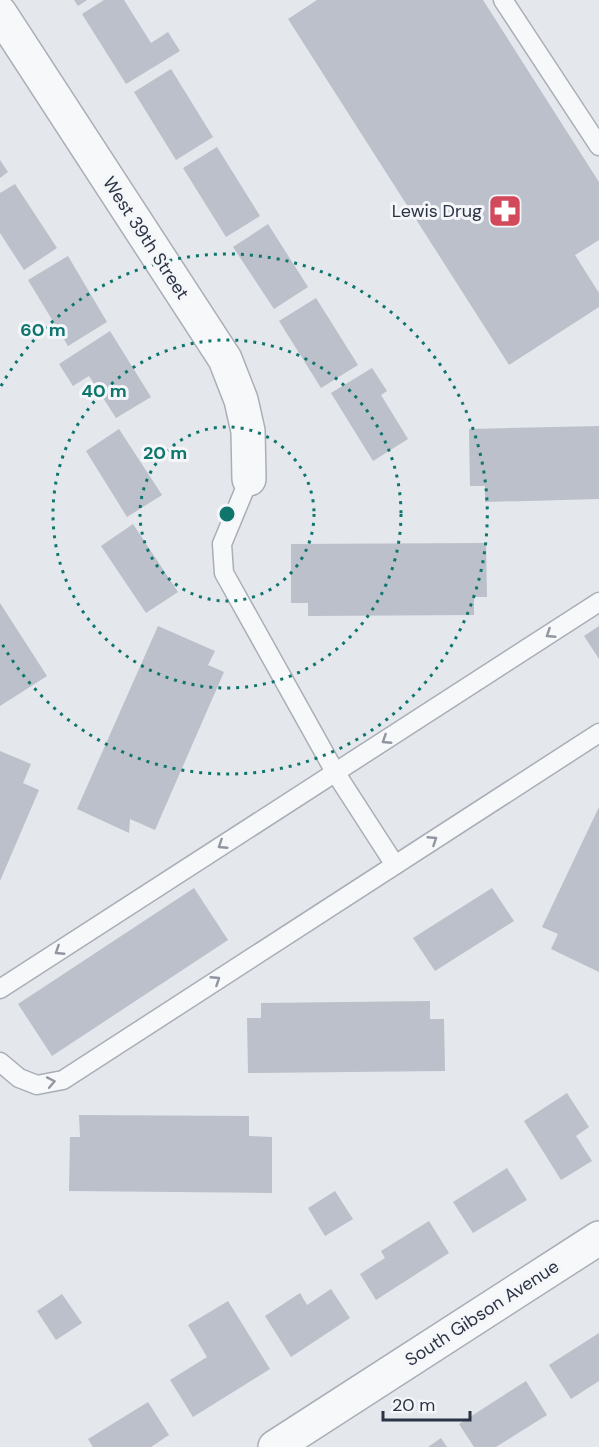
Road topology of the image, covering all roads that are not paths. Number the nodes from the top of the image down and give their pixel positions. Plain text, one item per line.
1 (503, 0) edge
2 (0, 13) edge
3 (599, 146) edge
4 (249, 479) joint
5 (599, 602) edge
6 (599, 733) edge
7 (335, 772) junction
8 (395, 864) junction
9 (0, 989) edge
10 (0, 1062) edge
11 (599, 1238) edge
12 (275, 1447) edge

1 - 3 lane
2 - 4 street, West 39th Street
4 - 7 lane
5 -> 7 lane
8 -> 6 lane
7 - 8 lane
7 -> 9 lane
10 -> 8 lane
11 - 12 street, South Gibson Avenue

